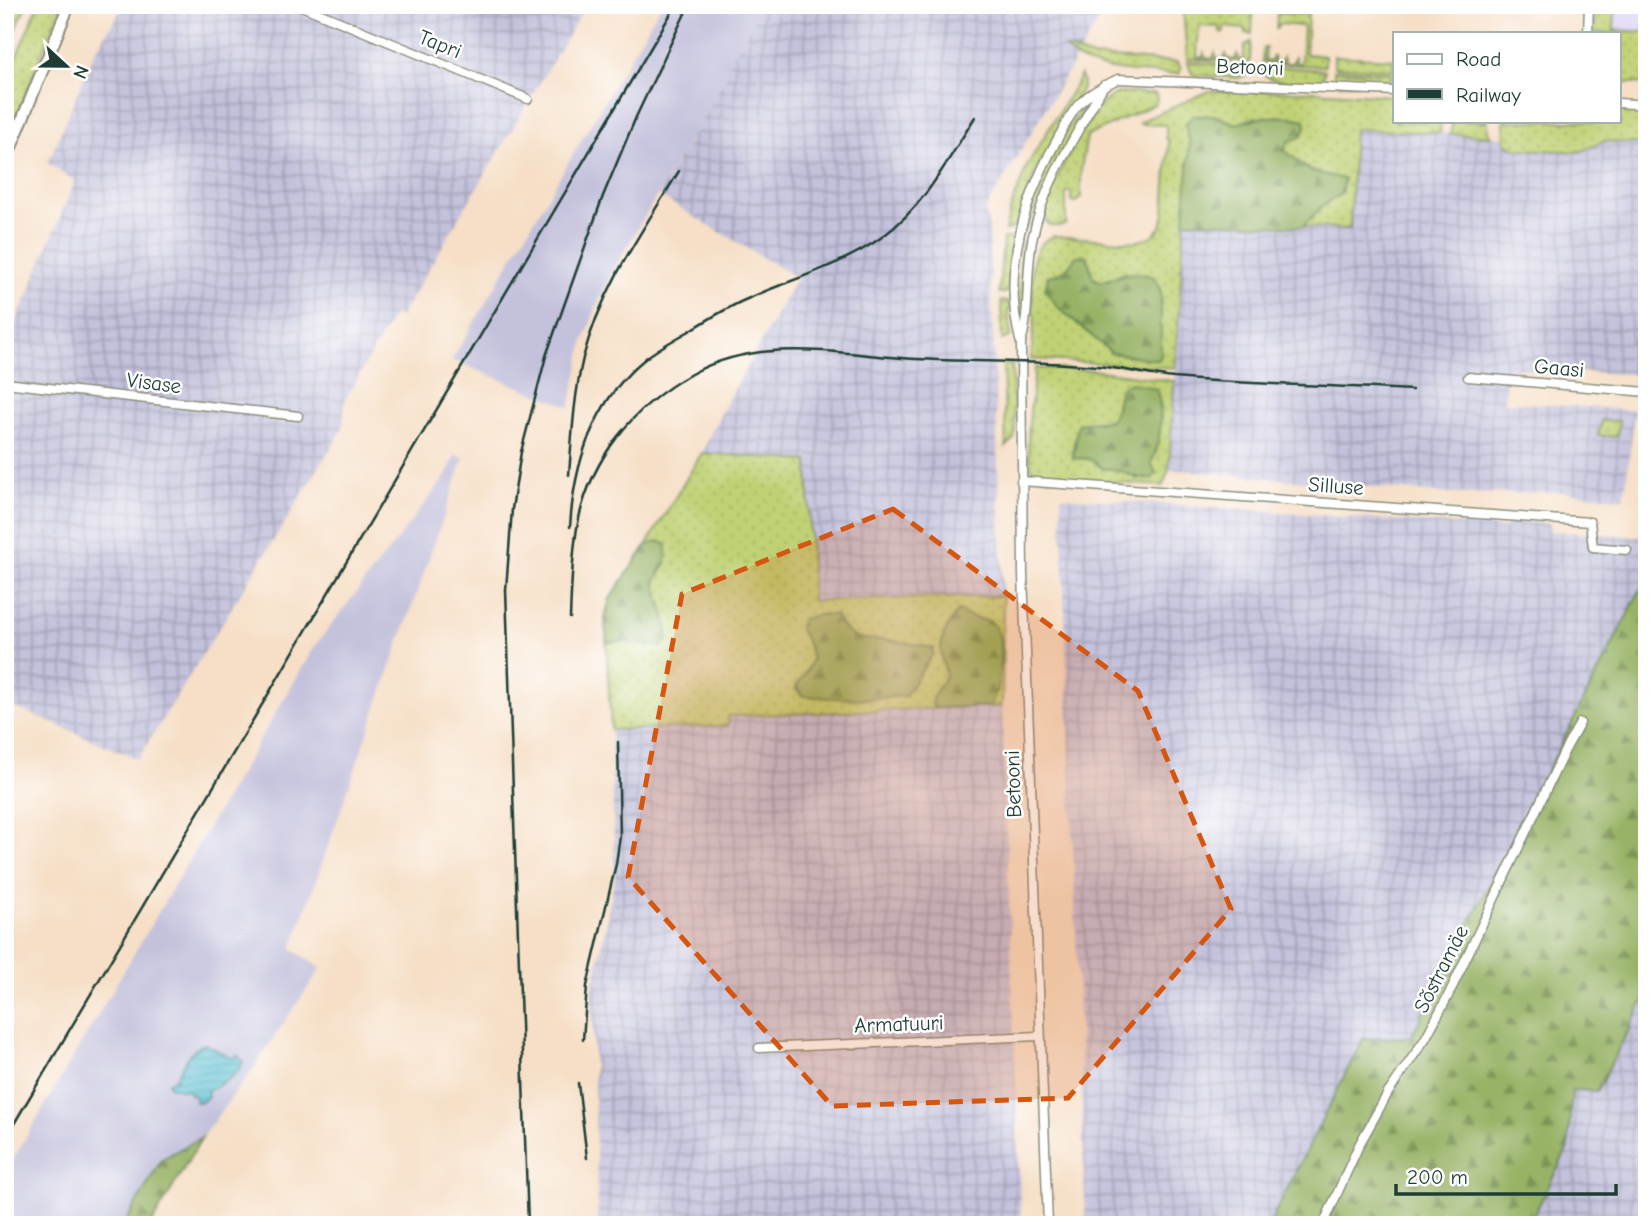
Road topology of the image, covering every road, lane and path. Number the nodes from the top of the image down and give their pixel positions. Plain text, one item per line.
1 (69, 5) edge
2 (299, 5) edge
3 (1589, 5) edge
4 (1588, 32) edge
5 (1104, 85) junction
6 (1393, 91) edge
7 (528, 99) dead end
8 (1620, 103) edge
9 (1647, 105) edge
10 (5, 162) edge
11 (1021, 342) junction
12 (1468, 377) dead end
13 (5, 383) edge
14 (1647, 392) edge
15 (298, 415) dead end
16 (1021, 481) junction
17 (1627, 550) dead end
18 (1580, 723) dead end
19 (1040, 1036) junction
20 (759, 1048) dead end
21 (1048, 1225) edge
22 (1323, 1225) edge

1 - 10 main road
2 - 7 street, Tapri
3 - 4 street
5 - 6 street, Betooni
5 - 11 street, Betooni
5 - 11 street, Betooni
8 - 9 street
11 - 16 street, Betooni
12 - 14 street, Gaasi
13 - 15 street, Visase
16 - 17 street, Silluse
16 - 19 street, Betooni
18 - 22 street, Sõstramäe
19 - 20 street, Armatuuri
19 - 21 street, Betooni

